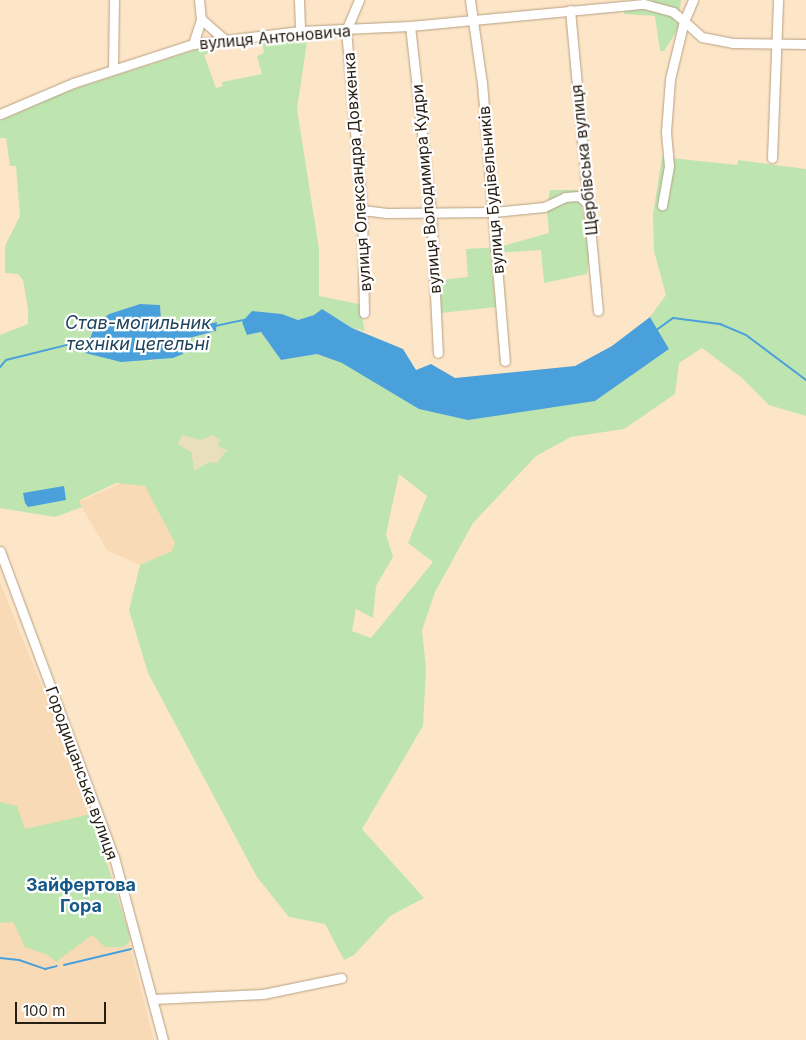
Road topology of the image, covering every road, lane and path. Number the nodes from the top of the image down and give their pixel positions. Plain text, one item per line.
1 (114, 0) edge
2 (199, 0) edge
3 (300, 0) edge
4 (359, 0) edge
5 (470, 0) edge
6 (693, 0) edge
7 (778, 0) edge
8 (570, 10) junction
9 (201, 19) junction
10 (472, 20) junction
11 (684, 21) junction
12 (410, 26) junction
13 (346, 30) junction
14 (300, 31) junction
15 (226, 41) junction
16 (776, 43) junction
17 (193, 44) junction
18 (806, 44) edge
19 (114, 69) junction
20 (0, 114) edge
21 (772, 158) dead end
22 (589, 205) junction
23 (662, 205) dead end
24 (362, 210) junction
25 (431, 212) junction
26 (494, 212) junction
27 (598, 311) dead end
28 (364, 313) dead end
29 (438, 353) dead end
30 (505, 361) dead end
31 (0, 551) edge
32 (340, 978) dead end
33 (153, 999) junction
34 (163, 1040) edge

1 - 19 street
2 - 9 street
3 - 14 street
4 - 13 street
5 - 10 street, вулиця Будівельників
6 - 11 street
7 - 16 street
8 - 10 street, вулиця Антоновича
8 - 11 street, вулиця Антоновича
8 - 22 street, Щербівська вулиця
9 - 15 street
9 - 17 street
10 - 12 street, вулиця Антоновича
10 - 26 street, вулиця Будівельників
11 - 16 street, вулиця Антоновича
11 - 23 street
12 - 13 street, вулиця Антоновича
12 - 25 street, вулиця Володимира Кудри
13 - 14 street, вулиця Антоновича
13 - 24 street, вулиця Олександра Довженка
14 - 15 street, вулиця Антоновича
15 - 17 street, вулиця Антоновича
16 - 18 street, вулиця Антоновича
16 - 21 street
17 - 19 street, вулиця Антоновича
19 - 20 street, вулиця Антоновича
22 - 26 street
22 - 27 street, Щербівська вулиця
24 - 25 street
24 - 28 street, вулиця Олександра Довженка
25 - 26 street
25 - 29 street, вулиця Володимира Кудри
26 - 30 street, вулиця Будівельників
31 - 33 street, Городищанська вулиця
32 - 33 street
33 - 34 street, Городищанська вулиця

